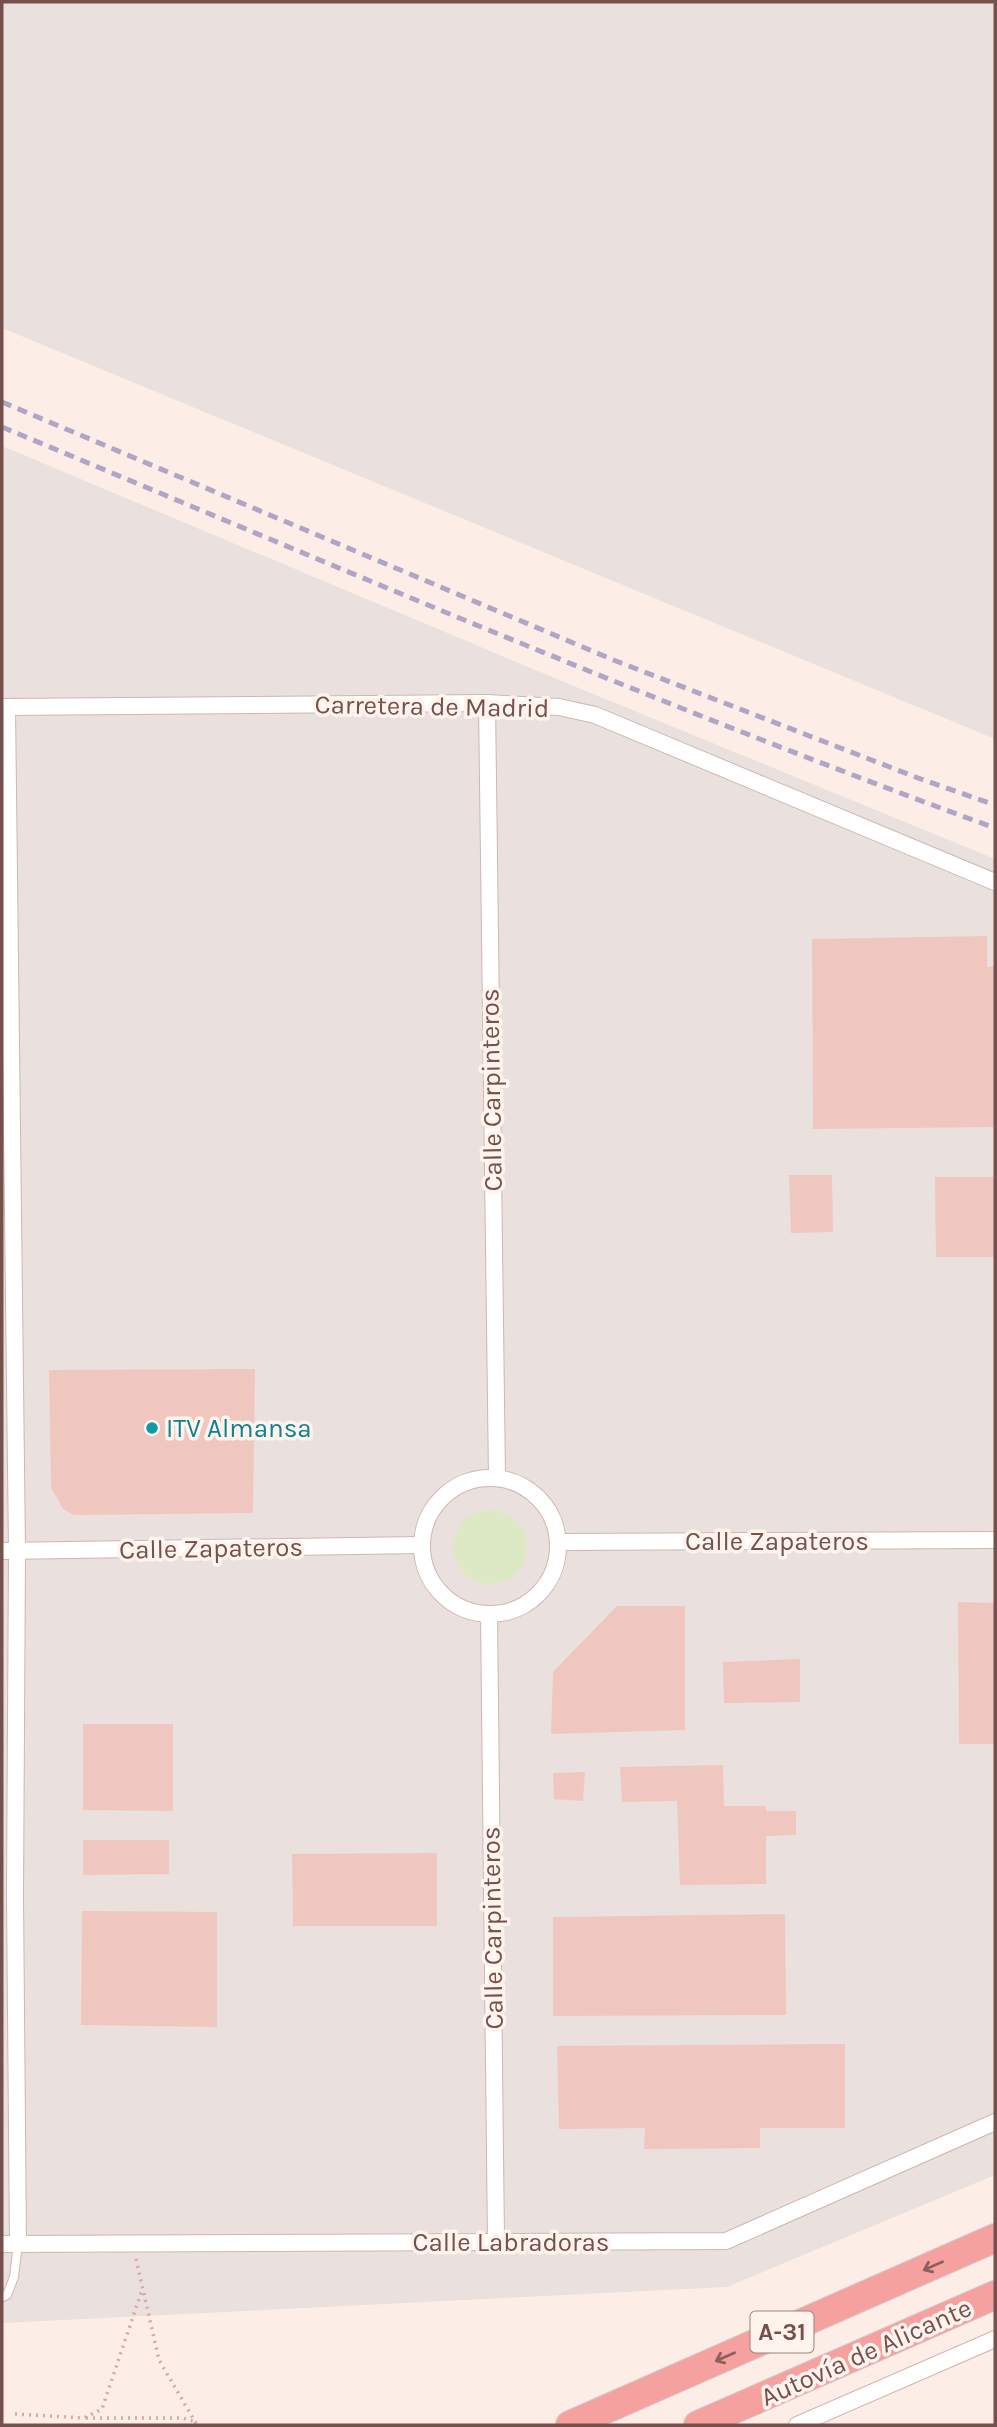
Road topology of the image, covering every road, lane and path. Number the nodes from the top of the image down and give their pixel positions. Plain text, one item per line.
1 (487, 703) junction
2 (5, 707) edge
3 (995, 882) edge
4 (497, 1478) junction
5 (995, 1540) edge
6 (559, 1542) junction
7 (421, 1545) junction
8 (9, 1551) edge
9 (489, 1614) junction
10 (8, 1895) edge
11 (995, 2123) edge
12 (995, 2238) edge
13 (496, 2242) junction
14 (132, 2243) junction
15 (10, 2244) edge
16 (142, 2290) junction
17 (995, 2295) edge
18 (2, 2297) edge
19 (995, 2340) edge
20 (15, 2413) dead end
21 (84, 2418) junction
22 (196, 2423) edge
23 (569, 2425) edge
24 (698, 2425) edge
25 (797, 2425) edge

1 - 2 street, Carretera de Madrid
1 - 3 street, Carretera de Madrid
1 - 4 street, Calle Carpinteros
2 - 8 street
4 - 6 street
4 - 7 street
5 - 6 street, Calle Zapateros
6 - 9 street
7 - 8 street, Calle Zapateros
7 - 9 street
8 - 10 street
9 - 13 street, Calle Carpinteros
10 - 15 street
11 - 13 street, Calle Labradoras
12 -> 23 highway, Autovía de Alicante / A-31
13 - 14 street, Calle Labradoras
14 - 15 street, Calle Labradoras
14 - 16 path
15 - 18 lane
16 - 21 path
16 - 22 path
17 - 24 highway, Autovía de Alicante / A-31
19 - 25 street
20 - 21 path
21 - 22 path

